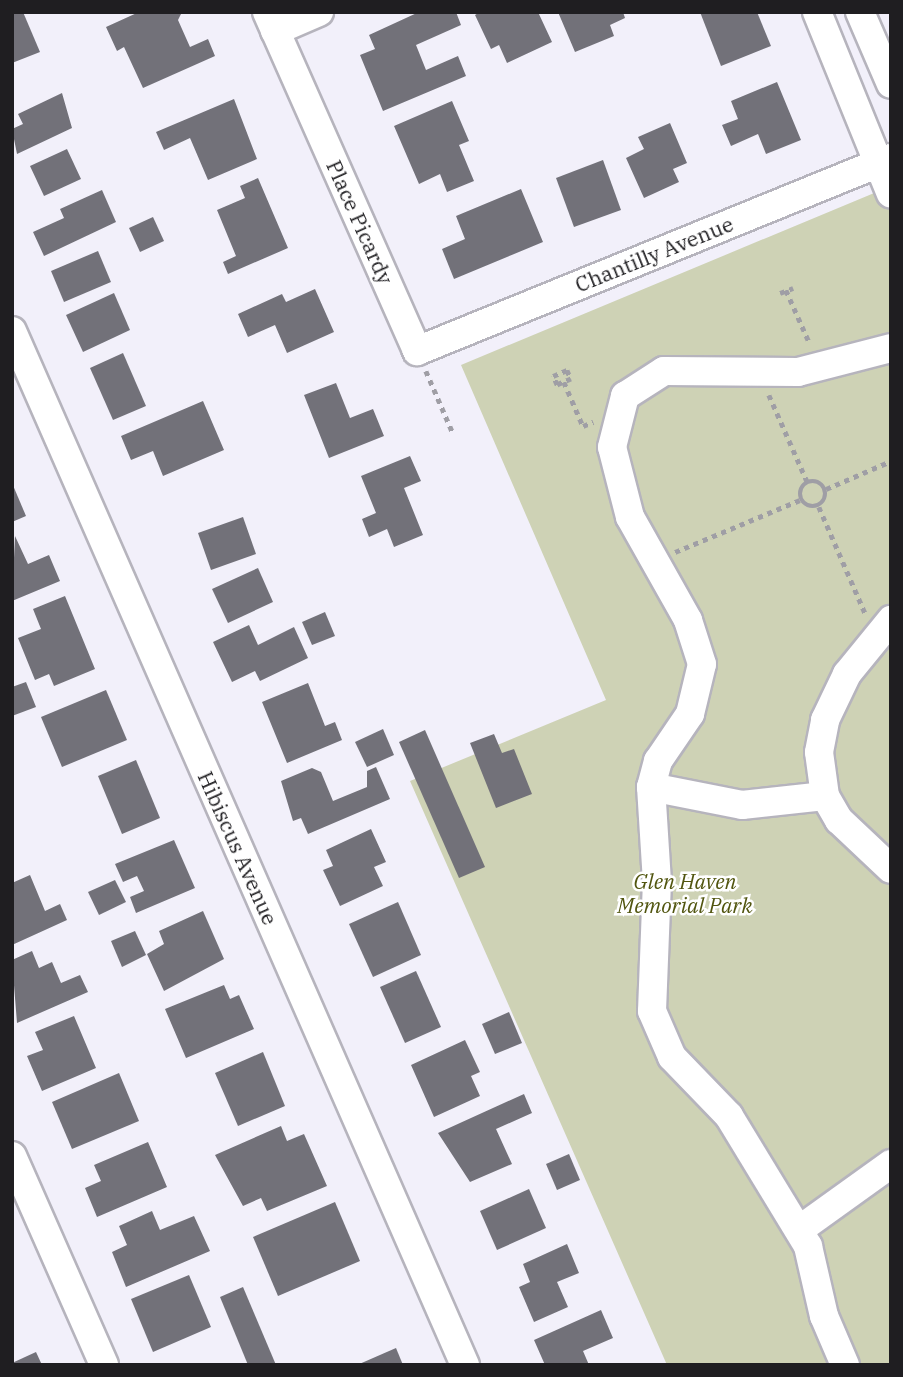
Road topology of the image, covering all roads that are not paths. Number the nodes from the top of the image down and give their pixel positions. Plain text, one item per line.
1 (319, 12) edge
2 (817, 12) edge
3 (860, 12) edge
4 (271, 22) edge
5 (891, 84) edge
6 (887, 160) edge
7 (891, 194) edge
8 (12, 331) edge
9 (891, 348) edge
10 (417, 351) joint
11 (883, 628) edge
12 (651, 787) junction
13 (825, 796) junction
14 (891, 869) edge
15 (12, 1156) edge
16 (891, 1164) edge
17 (799, 1230) junction
18 (104, 1365) edge
19 (464, 1365) edge
20 (845, 1365) edge

1 - 4 street
2 - 6 street
3 - 5 street
4 - 10 street, Place Picardy
6 - 7 street
6 - 10 street, Chantilly Avenue
8 - 19 street, Hibiscus Avenue
9 - 12 street
11 - 13 street
12 - 13 street
12 - 17 street
13 - 14 street
15 - 18 street
16 - 17 street
17 - 20 street

